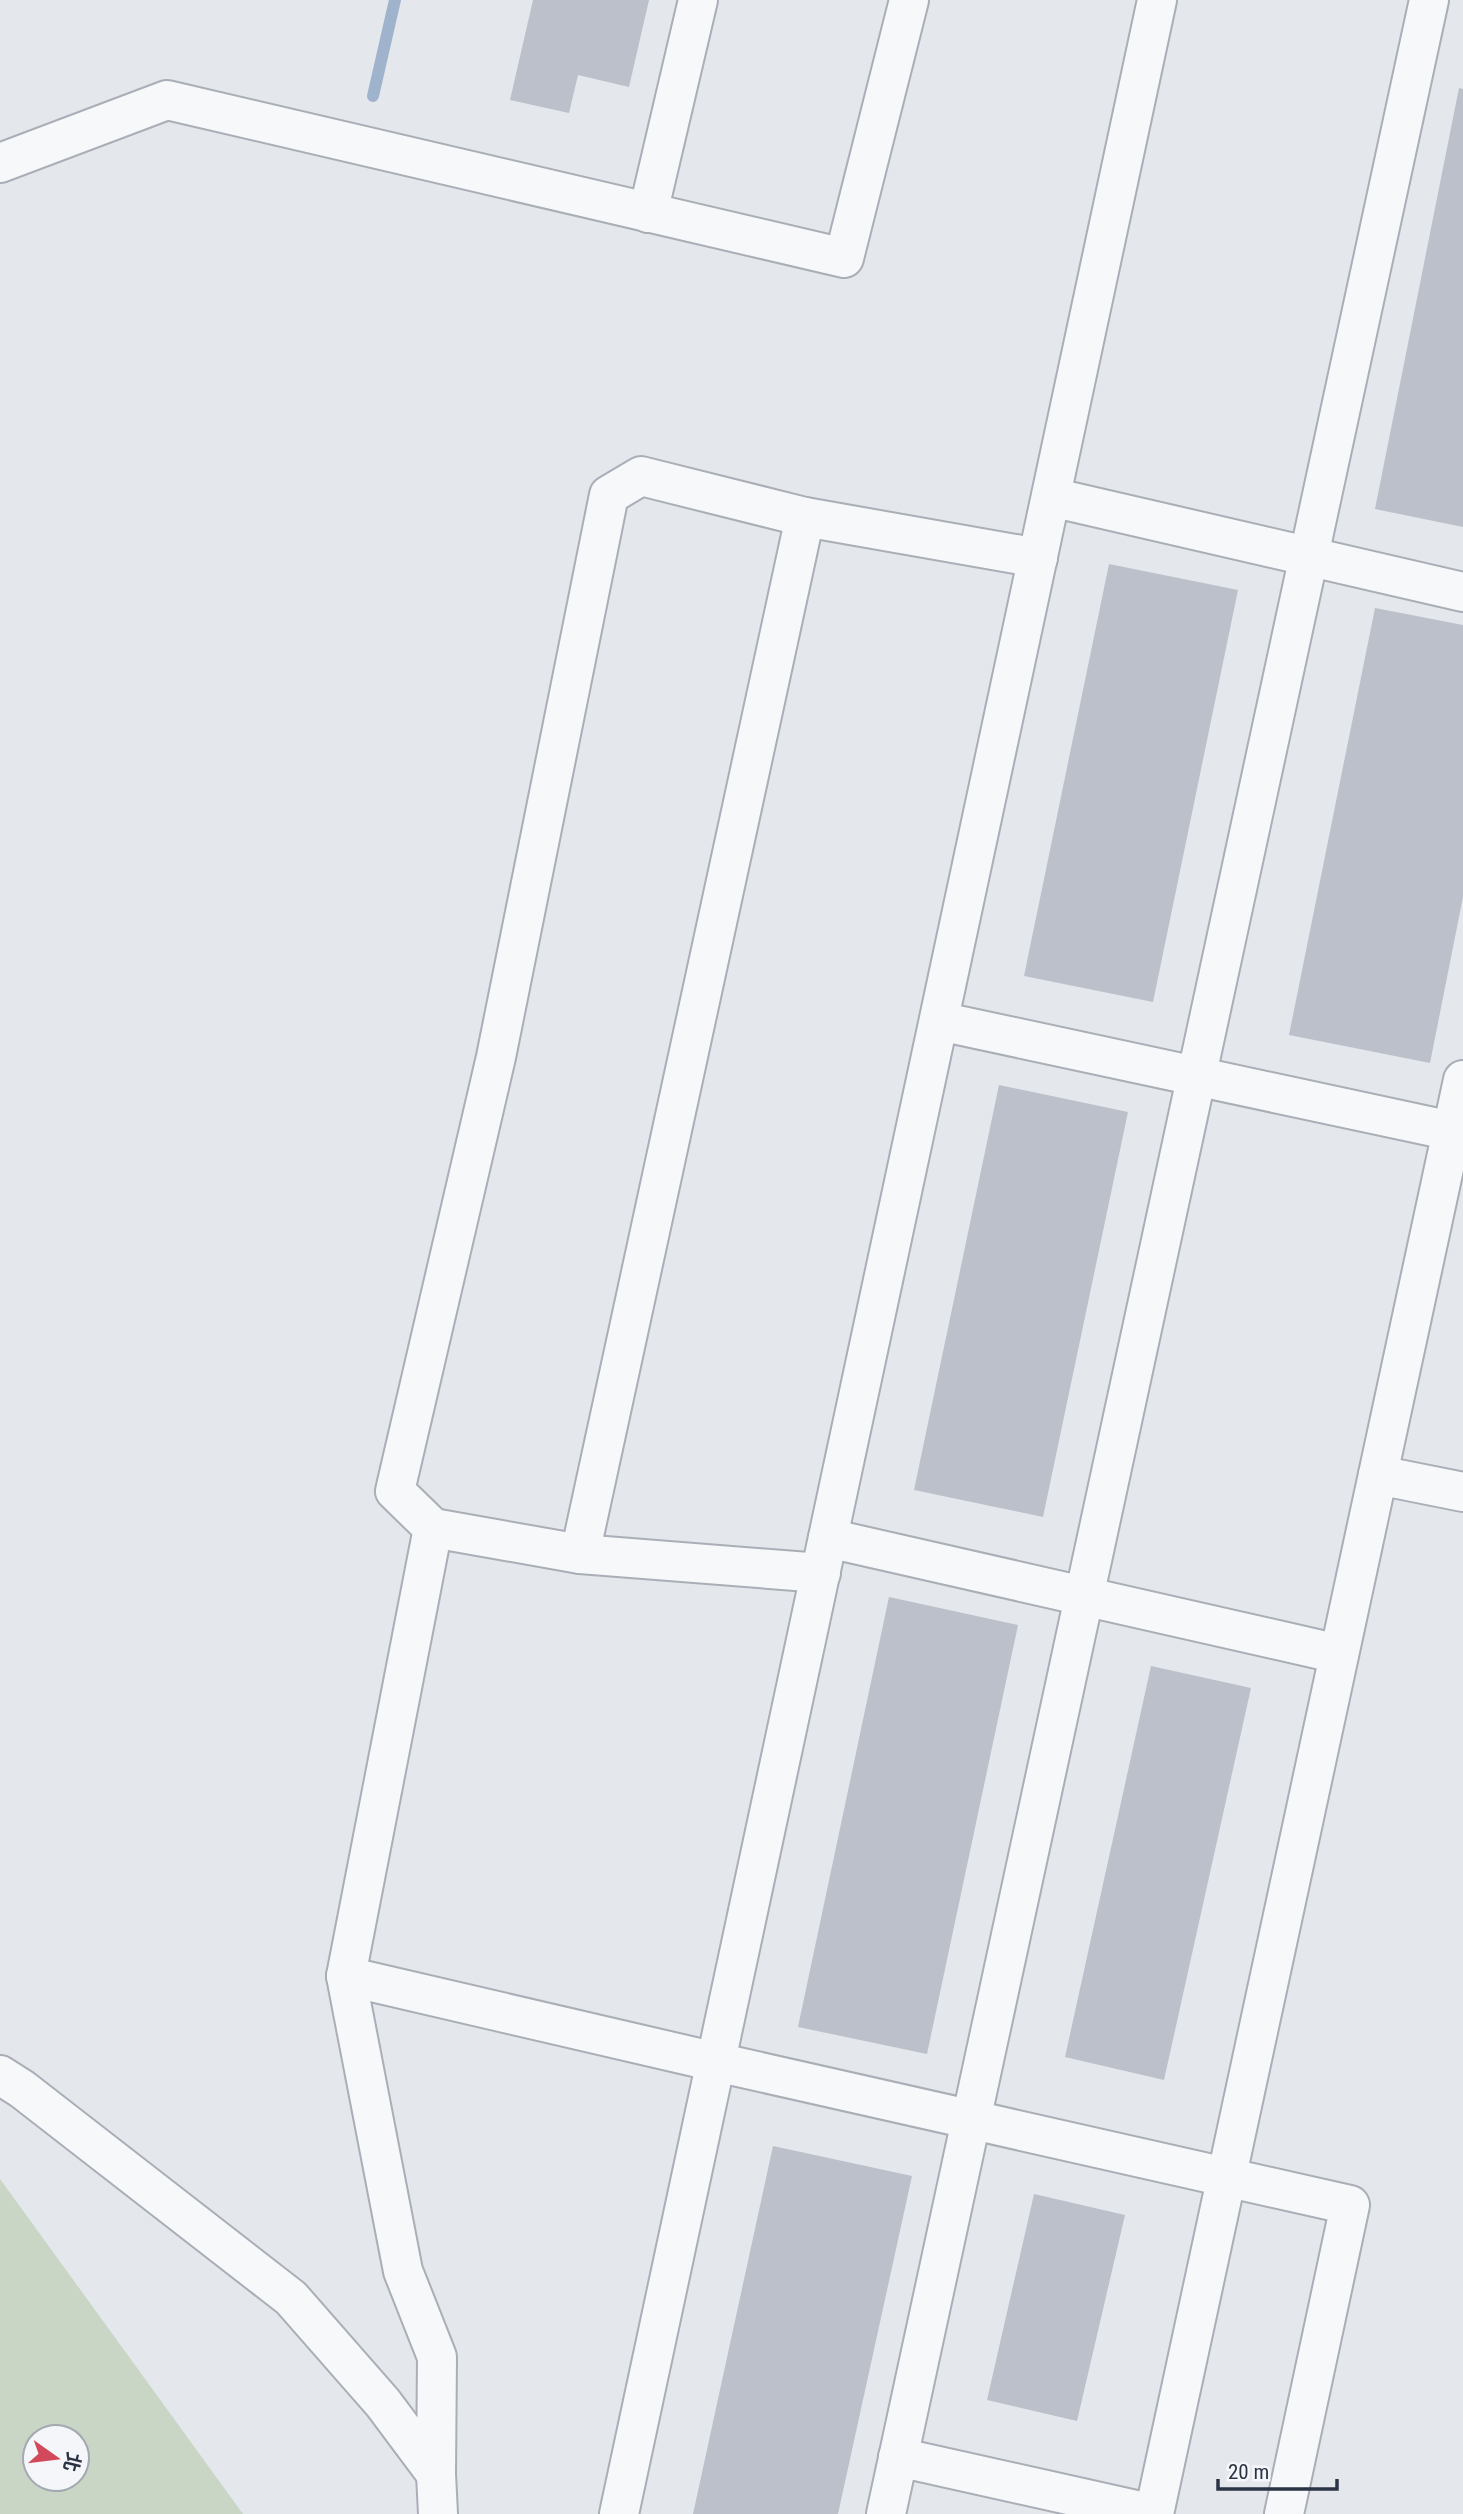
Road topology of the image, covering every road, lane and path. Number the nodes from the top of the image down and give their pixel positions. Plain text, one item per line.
1 (698, 0) edge
2 (909, 0) edge
3 (1157, 0) edge
4 (1429, 0) edge
5 (0, 163) edge
6 (648, 212) junction
7 (1051, 497) junction
8 (805, 517) junction
9 (1309, 556) junction
10 (1038, 558) junction
11 (1463, 592) edge
12 (939, 1021) junction
13 (1197, 1076) junction
14 (1463, 1080) edge
15 (1452, 1131) junction
16 (1378, 1475) junction
17 (1463, 1492) edge
18 (433, 1528) junction
19 (580, 1554) junction
20 (824, 1556) junction
21 (1084, 1596) junction
22 (1339, 1654) junction
23 (346, 1976) junction
24 (716, 2062) junction
25 (0, 2076) edge
26 (971, 2119) junction
27 (1227, 2176) junction
28 (898, 2457) junction
29 (436, 2474) junction
30 (438, 2514) edge
31 (619, 2514) edge
32 (886, 2514) edge
33 (1154, 2514) edge
34 (1284, 2514) edge

1 - 6 street
2 - 6 street
3 - 7 street
4 - 9 street
5 - 6 street
7 - 9 street
7 - 10 street
8 - 10 street
8 - 18 street
8 - 19 street
9 - 11 street
9 - 13 street
10 - 12 street
12 - 13 street
12 - 20 street
13 - 15 street
13 - 21 street
14 - 15 street
15 - 16 street
16 - 17 street
16 - 22 street
18 - 19 street
18 - 23 street
19 - 20 street
20 - 21 street
20 - 24 street
21 - 22 street
21 - 26 street
22 - 27 street
23 - 24 street
23 - 29 street
24 - 26 street
24 - 31 street
25 - 29 street
26 - 27 street
26 - 28 street
27 - 33 street
27 - 34 street
28 - 32 street
28 - 33 street
29 - 30 street

